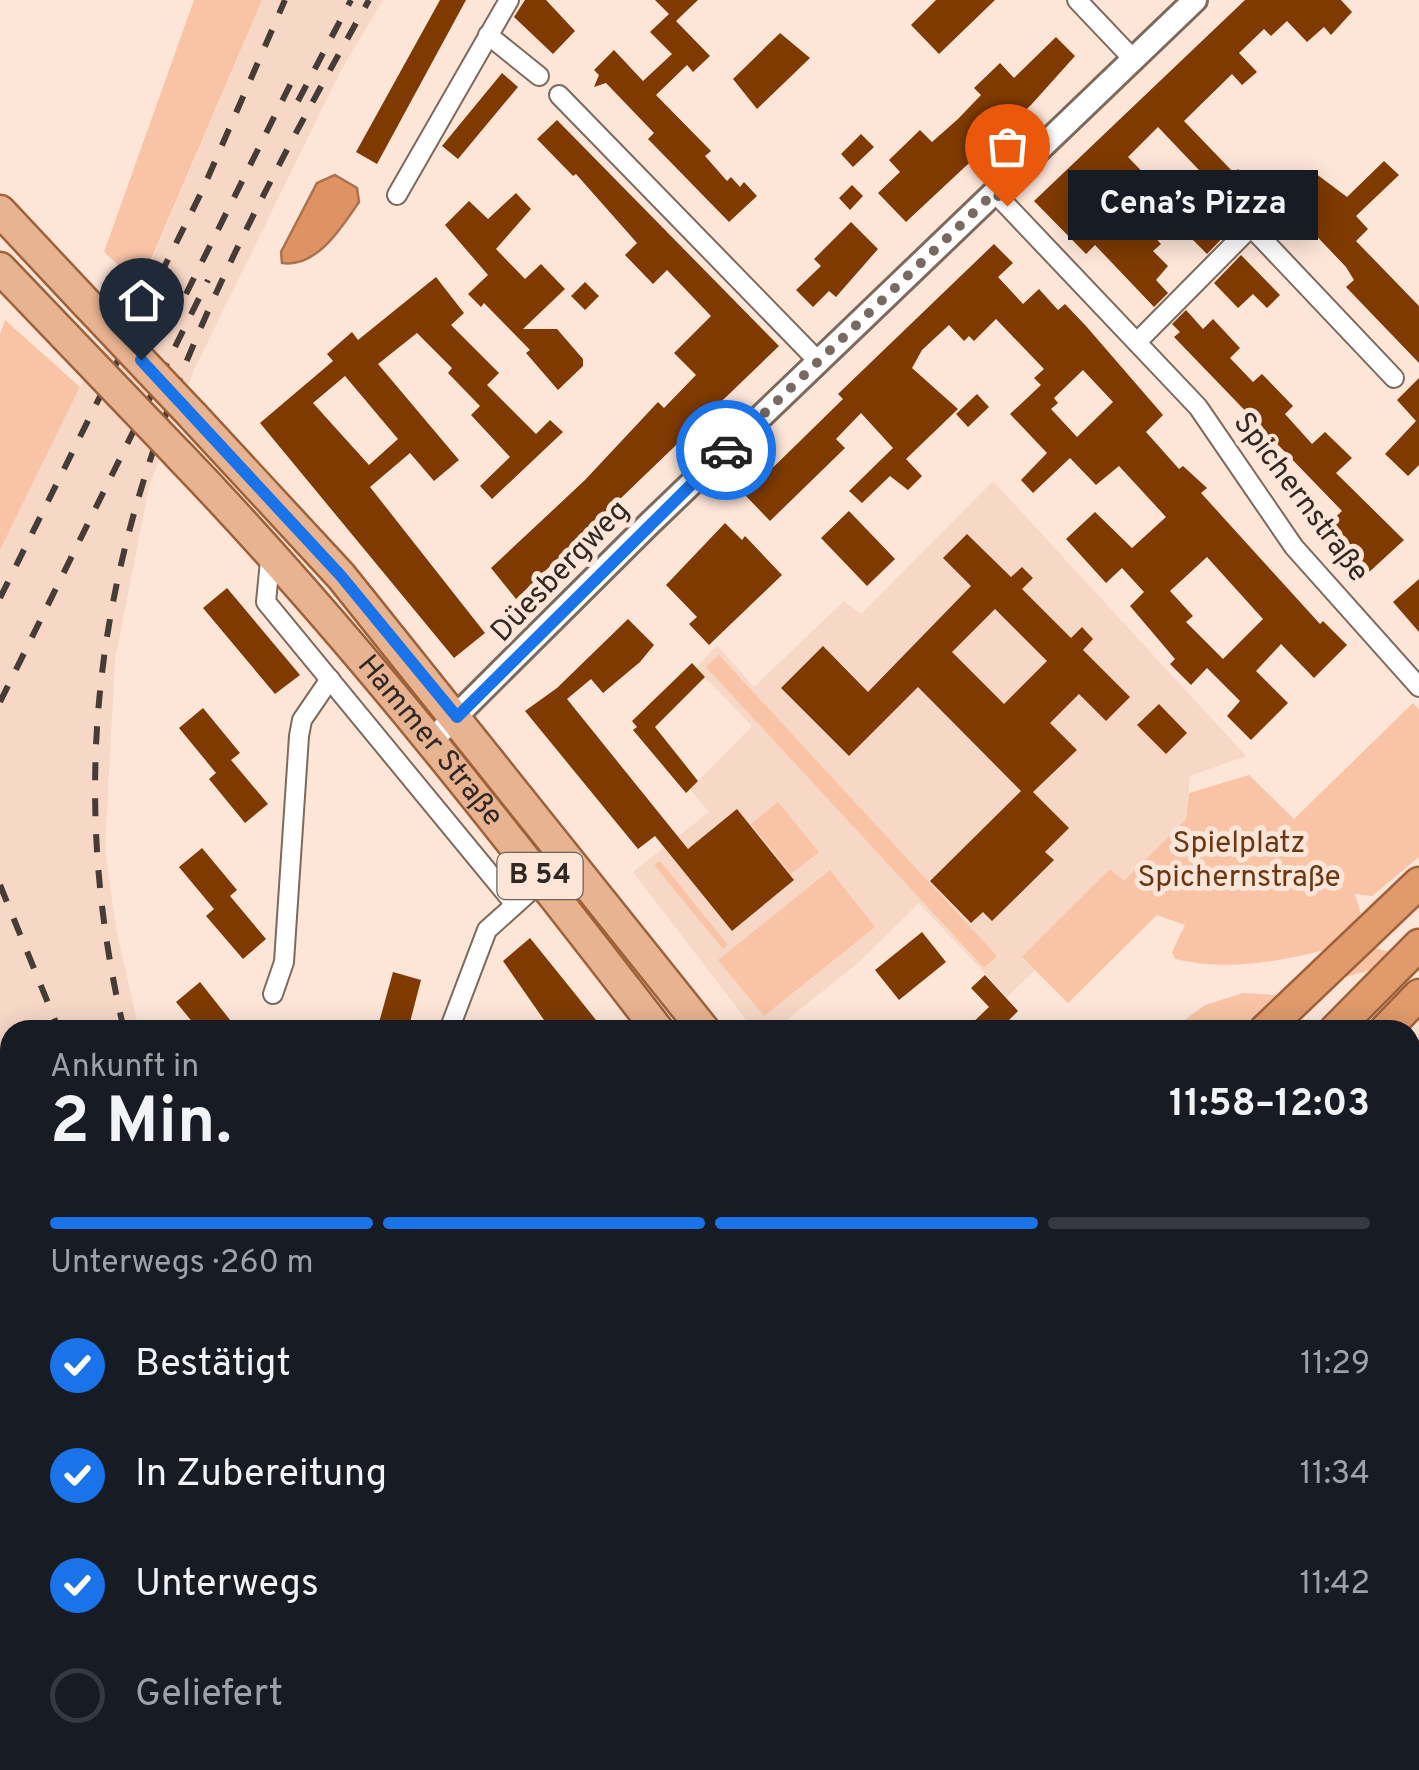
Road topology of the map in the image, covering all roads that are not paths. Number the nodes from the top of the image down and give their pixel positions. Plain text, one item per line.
1 (509, 0) edge
2 (1077, 0) edge
3 (1195, 0) edge
4 (488, 35) junction
5 (1134, 60) junction
6 (539, 76) dead end
7 (559, 95) dead end
8 (995, 192) junction
9 (397, 195) dead end
10 (0, 211) edge
11 (0, 268) edge
12 (1137, 342) junction
13 (819, 362) junction
14 (1394, 378) dead end
15 (272, 551) junction
16 (330, 679) junction
17 (1419, 687) edge
18 (457, 717) junction
19 (432, 740) junction
20 (569, 858) junction
21 (542, 879) junction
22 (1419, 883) edge
23 (513, 902) junction
24 (1419, 945) edge
25 (273, 994) dead end
26 (1419, 996) edge
27 (453, 1020) edge
28 (650, 1020) edge
29 (696, 1020) edge
30 (1275, 1020) edge
31 (1345, 1020) edge
32 (1395, 1020) edge

1 - 4 street
2 - 5 street
3 - 5 street, Düesbergweg
4 - 6 street
4 - 9 street
5 - 8 street, Düesbergweg
7 - 13 street
8 - 12 street, Spichernstraße
8 - 13 street, Düesbergweg
10 - 18 main road, Hammer Straße / B 54, bridge
11 - 15 main road, Hammer Straße / B 54, bridge
12 - 14 street
12 - 17 street, Spichernstraße
13 - 18 street, Düesbergweg
15 - 16 street, Hammer Straße
15 - 19 main road, Hammer Straße / B 54
16 - 23 street, Hammer Straße
16 - 25 street, Hammer Straße
18 - 19 street, Düesbergweg
18 - 20 main road, Hammer Straße / B 54
19 - 21 main road, Hammer Straße / B 54
20 - 21 street
20 - 29 main road, Hammer Straße / B 54
21 - 23 street
21 - 28 main road, Hammer Straße / B 54
22 - 30 highway
23 - 27 street
24 - 31 highway
26 - 32 highway

